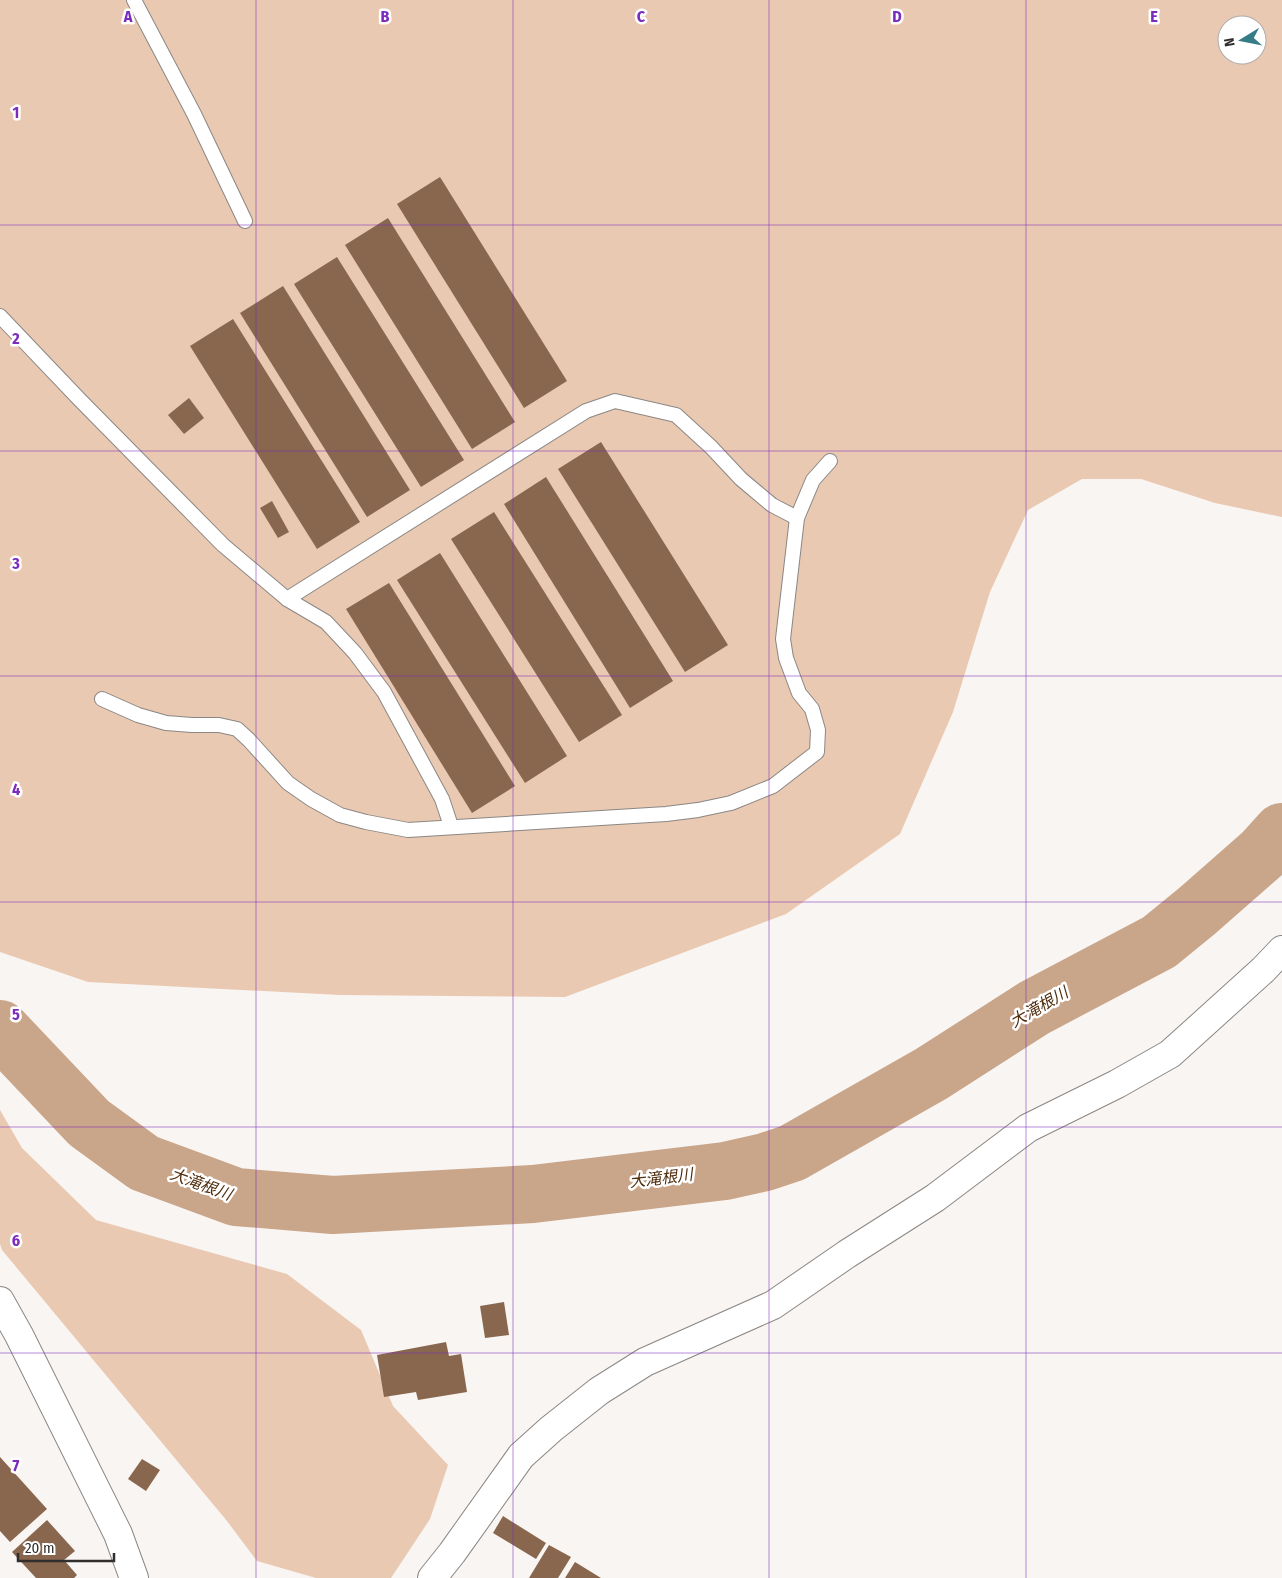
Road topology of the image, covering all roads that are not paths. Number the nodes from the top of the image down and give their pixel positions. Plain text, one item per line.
1 (134, 0) edge
2 (244, 220) dead end
3 (0, 316) edge
4 (830, 461) dead end
5 (797, 518) junction
6 (287, 599) junction
7 (102, 699) dead end
8 (451, 826) junction
9 (1282, 950) edge
10 (0, 1301) edge
11 (134, 1578) edge
12 (432, 1578) edge

1 - 2 lane
3 - 6 lane
4 - 5 lane
5 - 6 lane
5 - 8 lane
6 - 8 lane
7 - 8 lane
9 - 12 street
10 - 11 street

